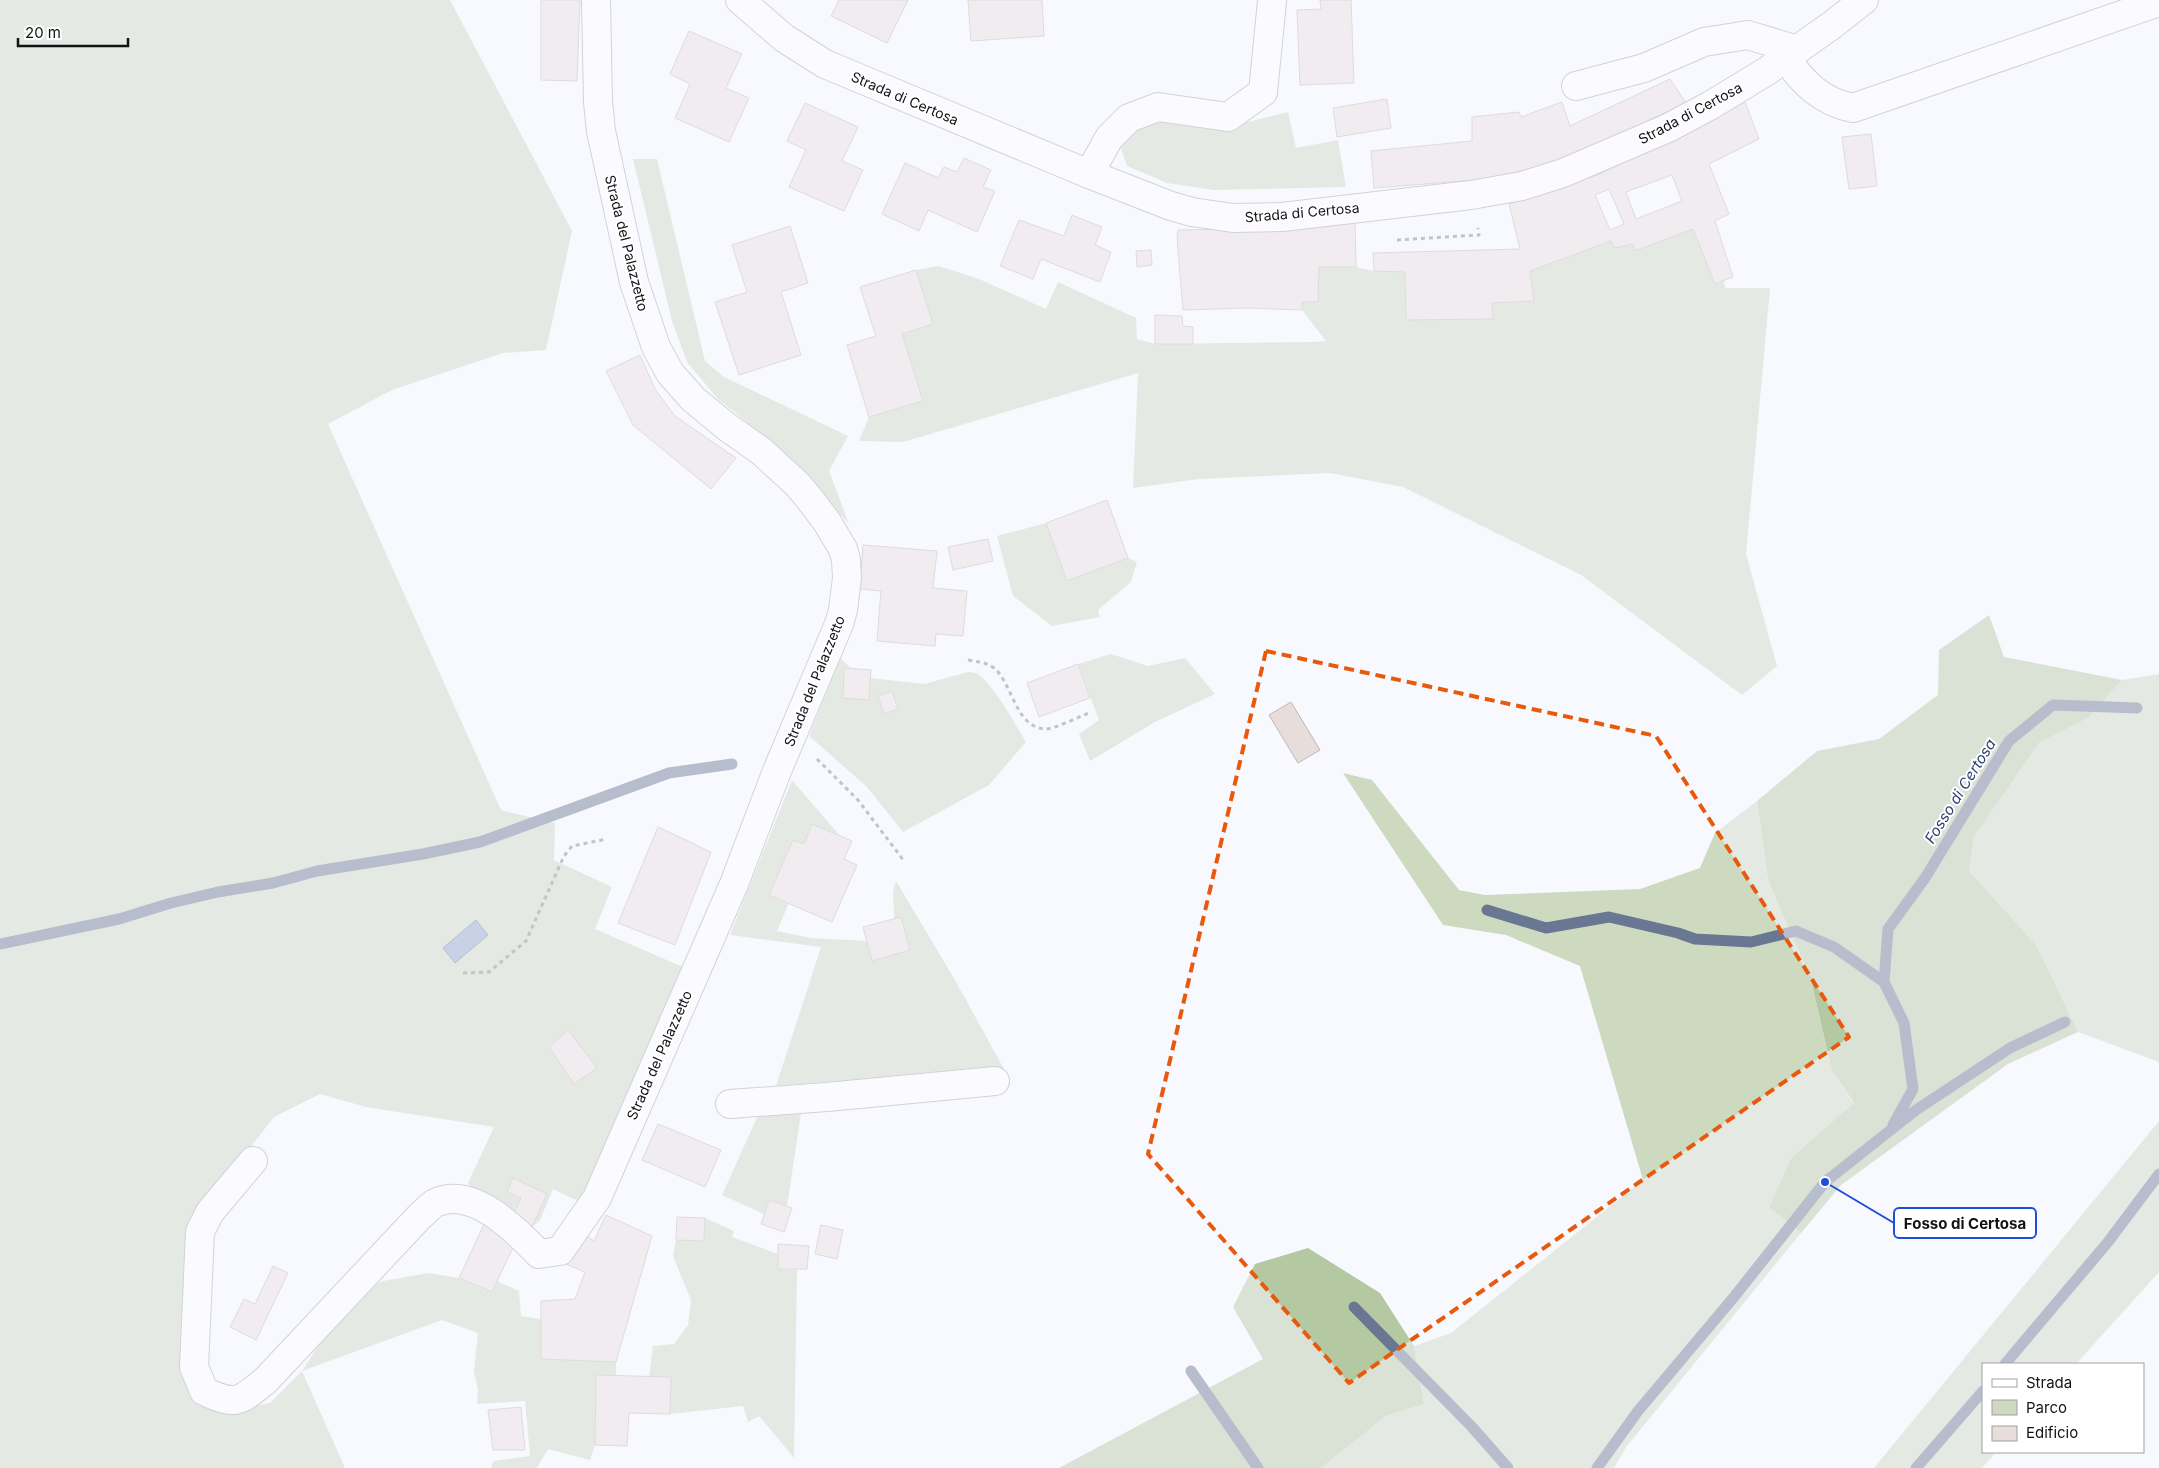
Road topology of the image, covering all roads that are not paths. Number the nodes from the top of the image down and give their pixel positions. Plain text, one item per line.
1 (596, 0) edge
2 (740, 0) edge
3 (1864, 0) edge
4 (1272, 2) dead end
5 (2159, 2) edge
6 (1792, 54) junction
7 (1576, 86) dead end
8 (1089, 174) junction
9 (995, 1081) dead end
10 (730, 1104) dead end
11 (253, 1160) dead end

1 - 11 street, Strada del Palazzetto
2 - 8 street, Strada di Certosa
3 - 6 street, Strada di Certosa
4 - 8 street
5 - 6 street
6 - 7 street
6 - 8 street, Strada di Certosa
9 - 10 street

